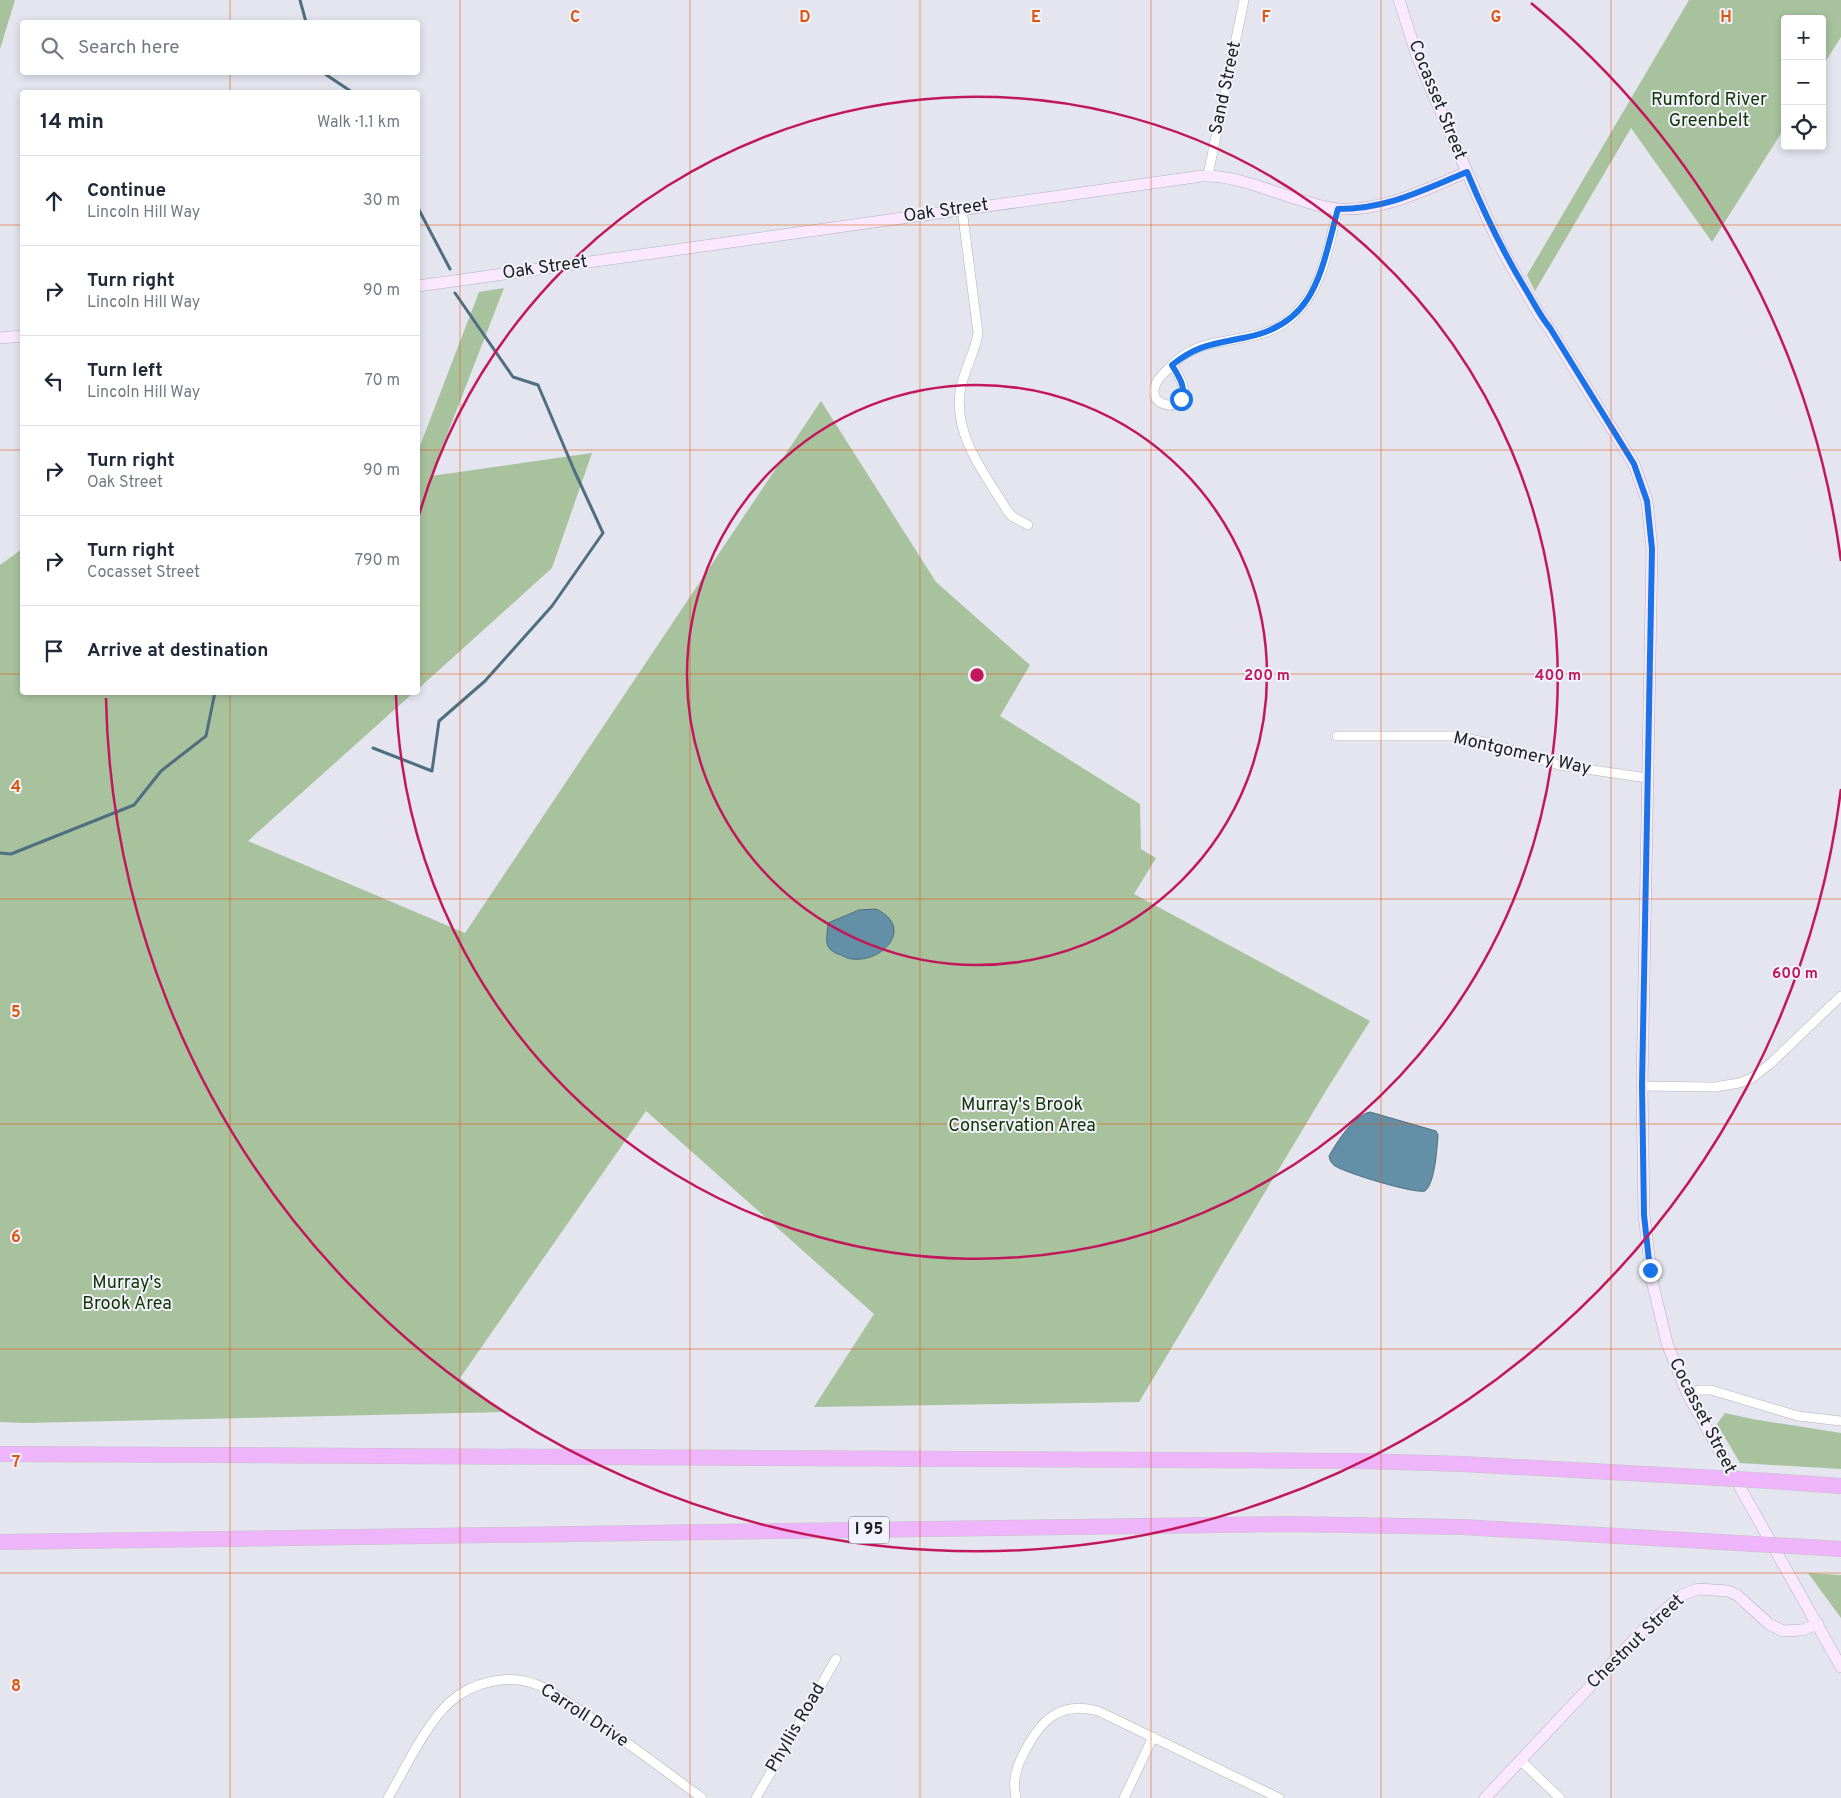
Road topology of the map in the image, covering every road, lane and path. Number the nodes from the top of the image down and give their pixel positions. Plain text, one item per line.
1 (1244, 0) edge
2 (1399, 0) edge
3 (1467, 172) junction
4 (1208, 176) junction
5 (962, 209) junction
6 (1338, 209) junction
7 (420, 286) edge
8 (20, 336) edge
9 (0, 338) edge
10 (1172, 365) dead end
11 (1028, 525) dead end
12 (1337, 736) dead end
13 (1647, 778) junction
14 (1841, 996) edge
15 (1642, 1086) junction
16 (1687, 1393) junction
17 (1841, 1420) edge
18 (0, 1454) edge
19 (1841, 1486) edge
20 (0, 1542) edge
21 (1841, 1549) edge
22 (1818, 1624) junction
23 (836, 1659) dead end
24 (1841, 1667) edge
25 (1153, 1737) junction
26 (1520, 1760) junction
27 (388, 1798) edge
28 (702, 1798) edge
29 (756, 1798) edge
30 (1016, 1798) edge
31 (1124, 1798) edge
32 (1279, 1798) edge
33 (1484, 1798) edge
34 (1560, 1798) edge

1 - 4 street, Sand Street
2 - 3 main road, Cocasset Street
3 - 6 main road, Oak Street
3 - 13 main road, Cocasset Street
4 - 5 main road, Oak Street
4 - 6 main road, Oak Street
5 - 7 main road, Oak Street
5 - 11 street
6 - 10 street
8 - 9 main road
12 - 13 street, Montgomery Way
13 - 15 main road, Cocasset Street
14 - 15 street
15 - 16 main road, Cocasset Street
16 - 17 street
16 - 22 main road, Cocasset Street
18 - 19 highway, bridge
20 - 21 highway, I 95, bridge
22 - 24 main road, Cocasset Street
22 - 26 main road, Chestnut Street
23 - 29 street, Phyllis Road
25 - 30 street
25 - 31 street
25 - 32 street
26 - 33 main road, Chestnut Street
26 - 34 street
27 - 28 street, Carroll Drive

